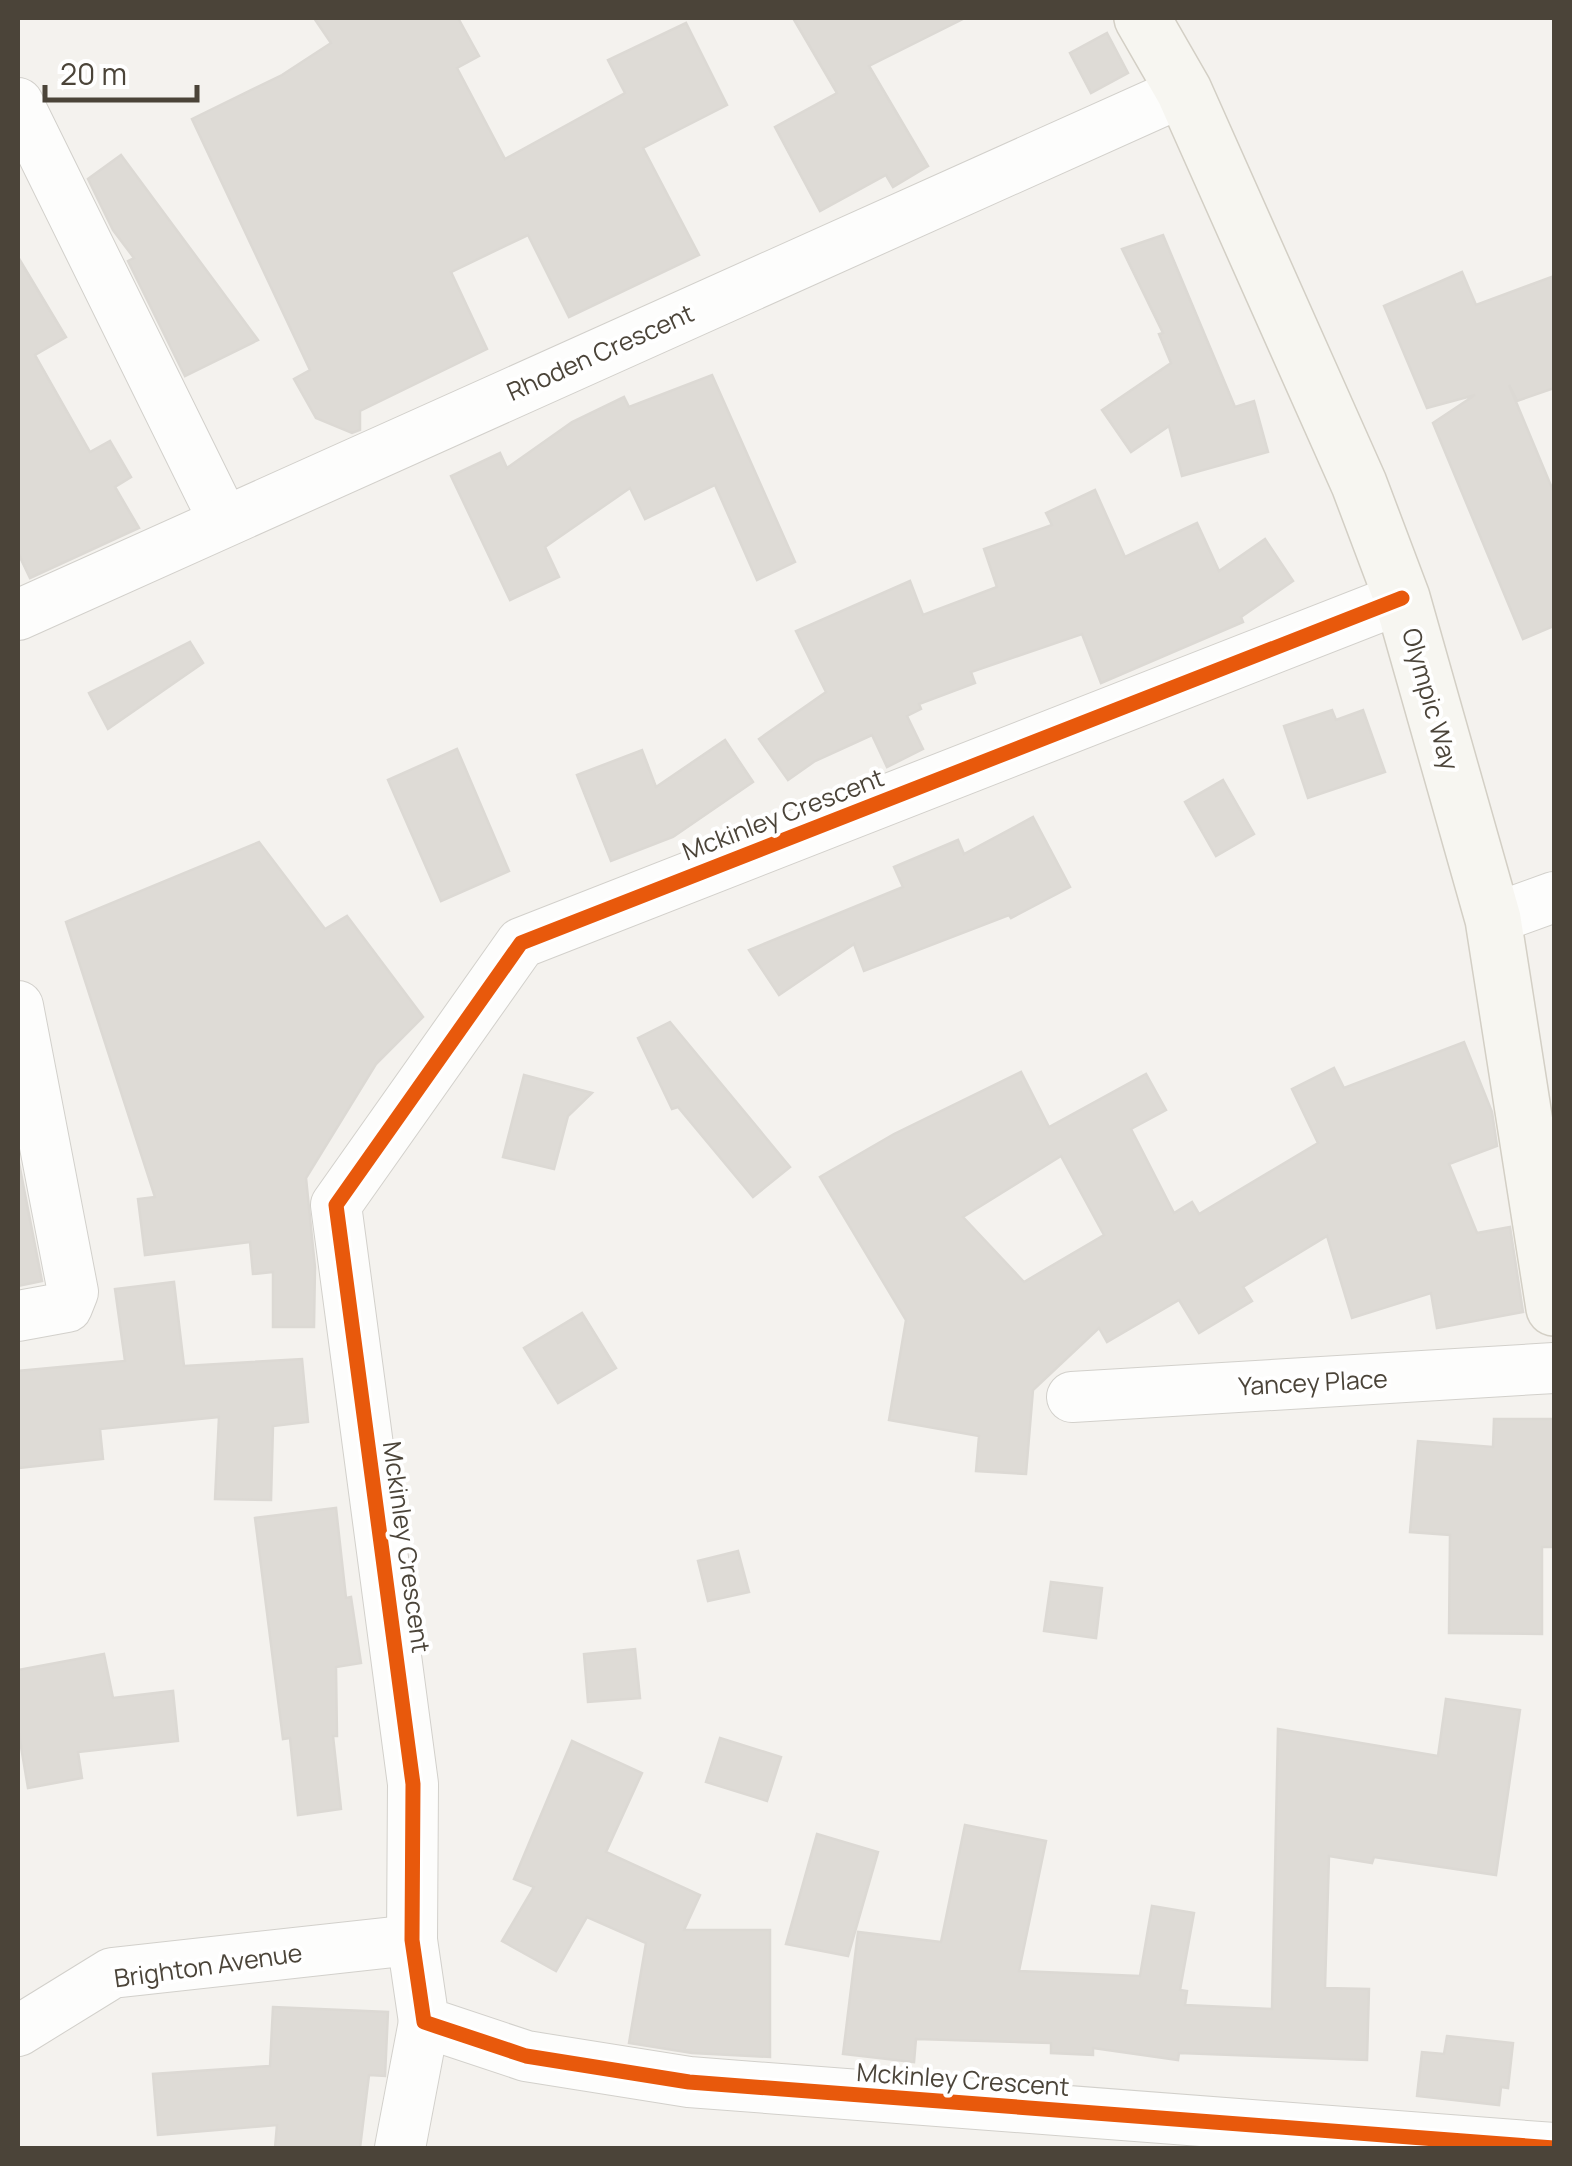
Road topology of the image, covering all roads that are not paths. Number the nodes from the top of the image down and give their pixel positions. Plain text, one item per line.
1 (1142, 18) edge
2 (1184, 91) junction
3 (18, 102) edge
4 (224, 521) junction
5 (1402, 598) junction
6 (18, 616) edge
7 (1554, 897) edge
8 (1493, 919) junction
9 (18, 1006) edge
10 (1554, 1308) edge
11 (37, 1312) edge
12 (1554, 1368) edge
13 (1072, 1397) dead end
14 (412, 1940) junction
15 (424, 2022) junction
16 (18, 2031) edge
17 (1065, 2130) edge
18 (400, 2148) edge
19 (1554, 2148) edge

1 - 2 street, Olympic Way
2 - 4 street, Rhoden Crescent
2 - 5 street, Olympic Way
3 - 4 street
4 - 6 street, Rhoden Crescent
5 - 8 street, Olympic Way
5 - 14 street, Mckinley Crescent
7 - 8 street
8 - 10 street, Olympic Way
9 - 11 street
12 - 13 street, Yancey Place
14 - 15 street, Mckinley Crescent
14 - 16 street, Brighton Avenue
15 - 17 street, Mckinley Crescent
15 - 18 street
17 - 19 street, Mckinley Crescent

